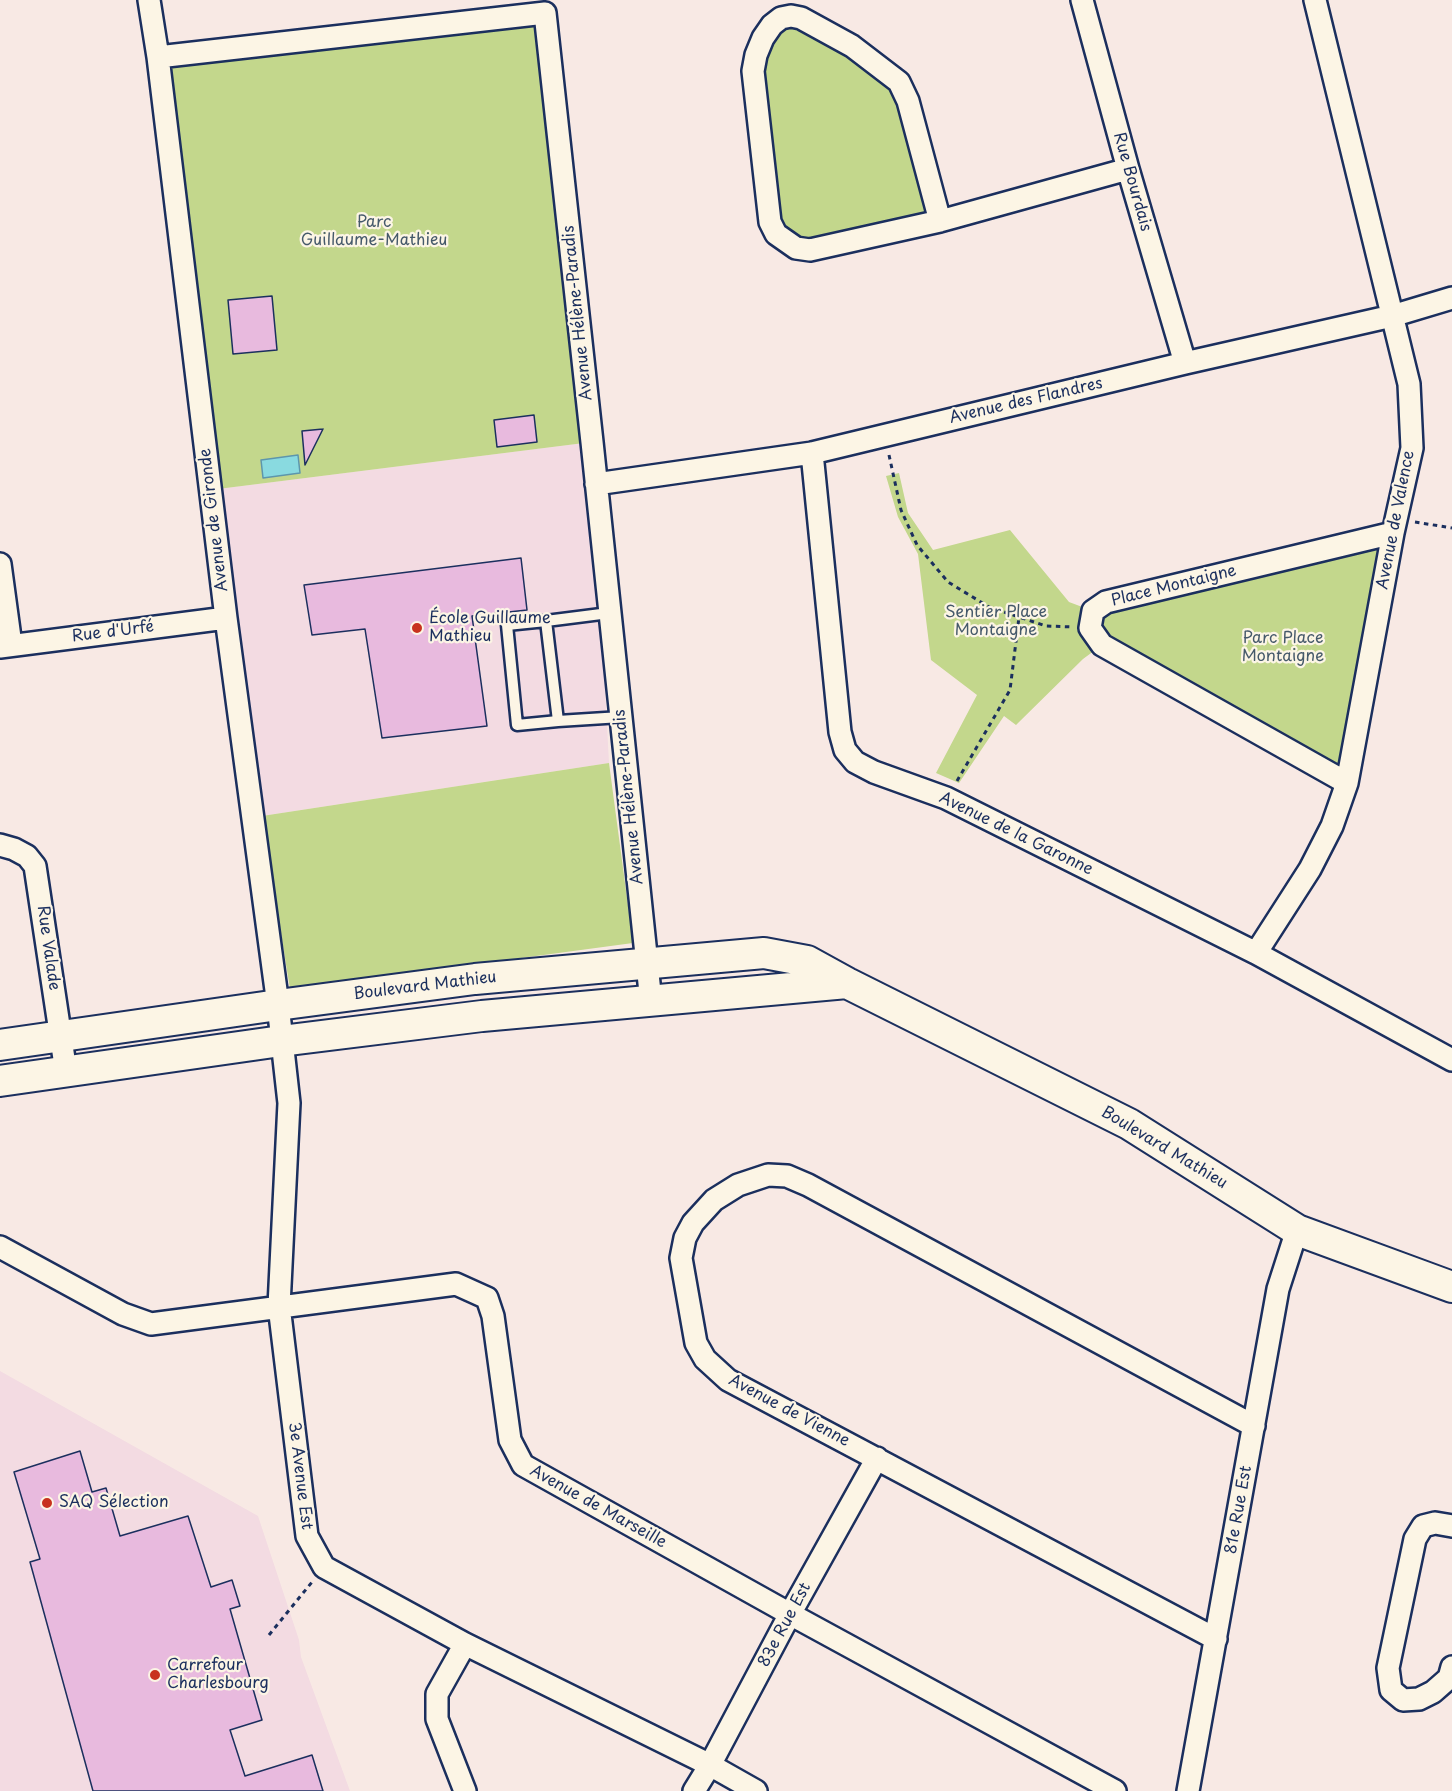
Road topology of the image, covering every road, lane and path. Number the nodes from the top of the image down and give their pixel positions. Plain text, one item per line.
1 (149, 0) edge
2 (1082, 0) edge
3 (1315, 0) edge
4 (549, 7) edge
5 (158, 57) junction
6 (1128, 169) junction
7 (940, 221) junction
8 (1452, 298) edge
9 (1392, 316) junction
10 (1185, 363) junction
11 (884, 435) junction
12 (812, 453) junction
13 (596, 484) junction
14 (1394, 525) junction
15 (1452, 528) edge
16 (0, 564) edge
17 (609, 614) junction
18 (1019, 617) junction
19 (226, 618) junction
20 (546, 621) junction
21 (1090, 628) junction
22 (5, 646) edge
23 (621, 717) junction
24 (558, 721) junction
25 (1347, 783) junction
26 (946, 798) junction
27 (0, 845) edge
28 (1256, 953) junction
29 (647, 962) junction
30 (847, 983) junction
31 (651, 1002) junction
32 (278, 1005) junction
33 (61, 1037) junction
34 (281, 1041) junction
35 (0, 1045) edge
36 (1452, 1060) edge
37 (66, 1072) junction
38 (0, 1081) edge
39 (1297, 1230) junction
40 (0, 1247) edge
41 (1452, 1287) edge
42 (279, 1305) junction
43 (1254, 1426) junction
44 (877, 1458) junction
45 (1452, 1526) edge
46 (324, 1567) junction
47 (790, 1614) junction
48 (269, 1635) dead end
49 (1216, 1639) junction
50 (465, 1644) junction
51 (1452, 1667) edge
52 (710, 1765) junction
53 (465, 1791) edge
54 (694, 1791) edge
55 (756, 1791) edge
56 (1115, 1791) edge
57 (1188, 1791) edge

1 - 5 street, Avenue de Gironde
2 - 6 street, Rue Bourdais
3 - 9 street, Avenue de Valence
4 - 5 street, Avenue Hélène-Paradis
4 - 13 street, Avenue Hélène-Paradis
5 - 19 street, Avenue de Gironde
6 - 7 street
6 - 10 street, Rue Bourdais
7 - 7 street
8 - 9 street, Avenue des Flandres
9 - 10 street, Avenue des Flandres
9 - 14 street, Avenue de Valence
10 - 11 street, Avenue des Flandres
11 - 12 street, Avenue des Flandres
11 - 18 path
12 - 13 street, Avenue des Flandres
12 - 26 street, Avenue de la Garonne
13 - 17 street, Avenue Hélène-Paradis
14 - 15 path
14 - 21 street, Place Montaigne
14 - 25 street, Avenue de Valence
16 - 22 street
17 - 20 lane
17 - 23 street, Avenue Hélène-Paradis
18 - 21 path
18 - 26 path
19 - 22 street, Rue d'Urfé
19 - 32 street, Avenue de Gironde
20 - 24 lane
20 - 24 lane
21 - 25 street
23 - 24 lane
23 - 29 street, Avenue Hélène-Paradis
25 - 28 street, Avenue de Valence
26 - 28 street, Avenue de la Garonne
27 - 33 street, Rue Valade
28 - 36 street, Avenue de la Garonne
29 - 30 street, Boulevard Mathieu
29 - 31 street, Avenue Hélène-Paradis
29 - 32 street, Boulevard Mathieu
30 - 31 street
30 - 39 street, Boulevard Mathieu
31 - 34 street
32 - 33 street, Boulevard Mathieu
32 - 34 street, Avenue de Gironde
33 - 35 street, Boulevard Mathieu
33 - 37 street, Rue Valade
34 - 37 street
34 - 42 street, 3e Avenue Est
37 - 38 street
39 - 41 street, Boulevard Mathieu
39 - 43 street, 81e Rue Est
40 - 42 street, Avenue de Marseille
42 - 46 street, 3e Avenue Est
42 - 47 street, Avenue de Marseille
43 - 44 street, Avenue de Vienne
43 - 49 street, 81e Rue Est
44 - 47 street, 83e Rue Est
44 - 49 street, Avenue de Vienne
45 - 51 street
46 - 48 path
46 - 50 street
47 - 52 street, 83e Rue Est
47 - 56 street, Avenue de Marseille
49 - 57 street, 81e Rue Est
50 - 52 street
50 - 53 street
52 - 54 street, 83e Rue Est
52 - 55 street

